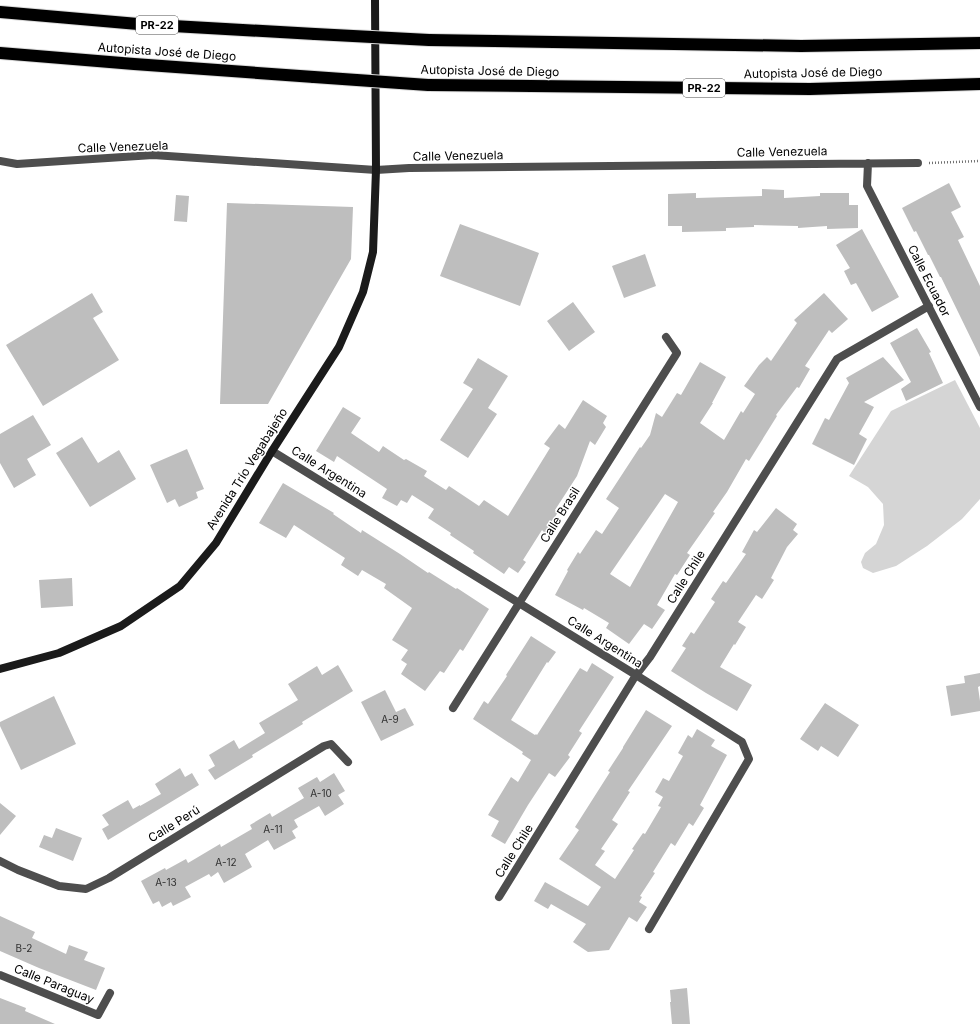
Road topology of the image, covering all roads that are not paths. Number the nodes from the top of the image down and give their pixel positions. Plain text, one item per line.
1 (375, 0) edge
2 (0, 12) edge
3 (980, 43) edge
4 (0, 54) edge
5 (980, 84) edge
6 (0, 162) edge
7 (868, 163) junction
8 (918, 163) road end
9 (376, 170) junction
10 (929, 306) junction
11 (666, 337) dead end
12 (980, 407) edge
13 (272, 451) junction
14 (519, 603) junction
15 (0, 669) edge
16 (636, 675) junction
17 (452, 708) dead end
18 (348, 762) dead end
19 (0, 861) edge
20 (499, 897) dead end
21 (649, 929) dead end
22 (0, 975) edge
23 (110, 993) dead end

1 - 9 street, Avenida Trío Vegabajeño
2 - 3 highway, PR-22, bridge
4 - 5 highway, Autopista José de Diego / PR-22, bridge
6 - 9 street, Calle Venezuela
7 - 8 street, Calle Venezuela
7 - 9 street, Calle Venezuela
7 - 10 street, Calle Ecuador
9 - 13 street, Avenida Trío Vegabajeño
10 - 12 street, Calle Ecuador
10 - 16 street, Calle Chile
11 - 14 street, Calle Brasil
13 - 14 street, Calle Argentina
13 - 15 street, Avenida Trío Vegabajeño
14 - 16 street, Calle Argentina
14 - 17 street, Calle Brasil
16 - 20 street, Calle Chile
16 - 21 street, Calle Argentina
18 - 19 street, Calle Perú
22 - 23 street, Calle Paraguay

